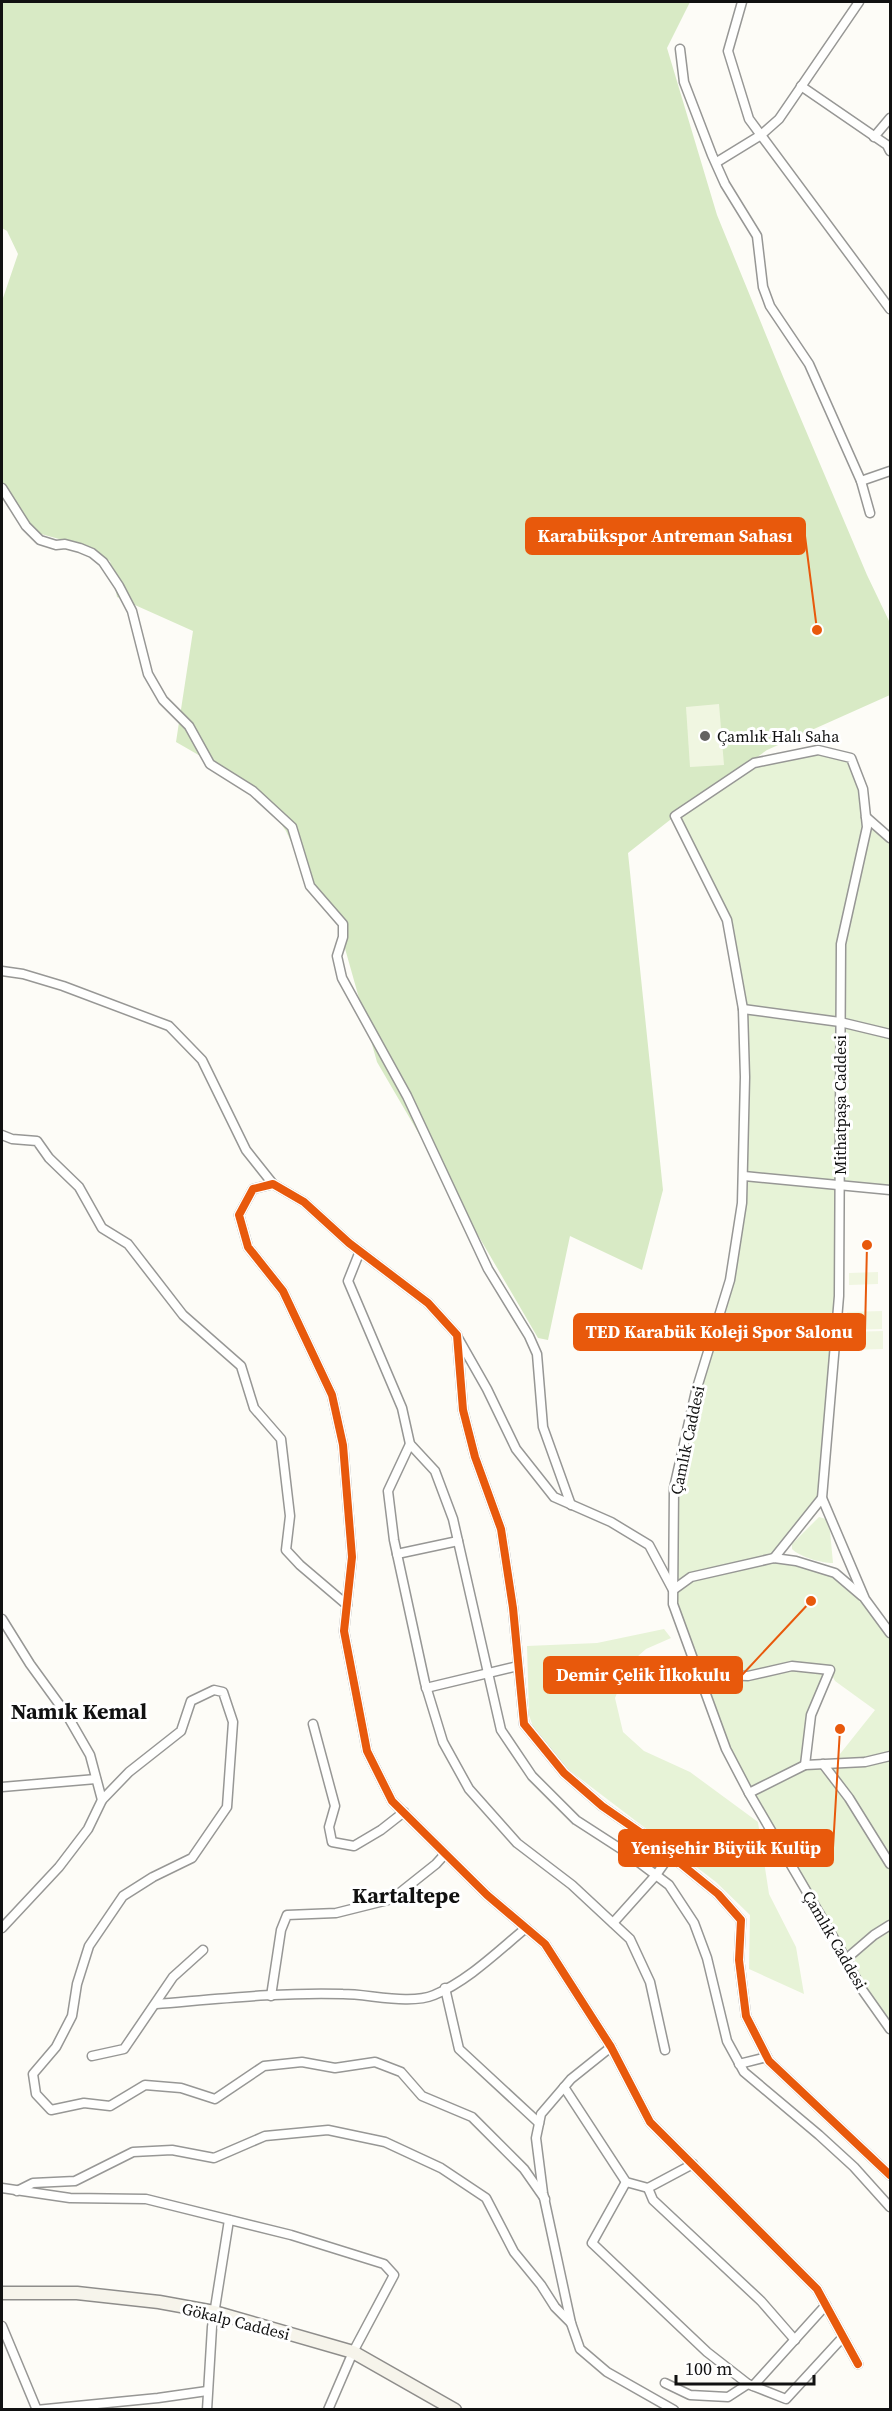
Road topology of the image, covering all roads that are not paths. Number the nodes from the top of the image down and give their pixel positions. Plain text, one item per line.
1 (742, 2) edge
2 (859, 2) edge
3 (680, 49) dead end
4 (801, 86) junction
5 (891, 118) edge
6 (761, 135) junction
7 (874, 137) junction
8 (891, 151) edge
9 (717, 162) junction
10 (891, 309) edge
11 (891, 471) edge
12 (861, 481) junction
13 (2, 488) edge
14 (870, 513) dead end
15 (675, 816) joint
16 (866, 817) junction
17 (891, 838) edge
18 (2, 971) edge
19 (743, 1009) junction
20 (840, 1022) junction
21 (891, 1034) edge
22 (2, 1135) edge
23 (744, 1176) junction
24 (273, 1184) junction
25 (840, 1185) junction
26 (891, 1190) edge
27 (360, 1251) junction
28 (457, 1335) junction
29 (410, 1444) junction
30 (822, 1498) junction
31 (571, 1505) junction
32 (458, 1541) junction
33 (397, 1554) junction
34 (774, 1558) junction
35 (673, 1590) junction
36 (865, 1599) junction
37 (347, 1605) junction
38 (2, 1619) edge
39 (891, 1633) edge
40 (518, 1666) junction
41 (699, 1674) junction
42 (488, 1675) junction
43 (426, 1688) junction
44 (313, 1724) dead end
45 (891, 1756) edge
46 (822, 1764) junction
47 (805, 1765) junction
48 (96, 1779) junction
49 (2, 1787) edge
50 (749, 1793) junction
51 (102, 1800) junction
52 (404, 1812) junction
53 (445, 1854) junction
54 (670, 1855) junction
55 (891, 1864) edge
56 (656, 1875) junction
57 (613, 1923) junction
58 (891, 1923) edge
59 (2, 1928) edge
60 (526, 1928) junction
61 (203, 1950) dead end
62 (846, 1959) junction
63 (446, 1988) junction
64 (271, 1996) junction
65 (156, 2004) junction
66 (891, 2029) edge
67 (611, 2047) junction
68 (664, 2050) dead end
69 (92, 2056) dead end
70 (767, 2057) junction
71 (739, 2064) junction
72 (564, 2087) junction
73 (539, 2123) junction
74 (693, 2164) junction
75 (891, 2175) edge
76 (626, 2182) junction
77 (2, 2188) edge
78 (648, 2188) junction
79 (17, 2191) junction
80 (545, 2199) junction
81 (891, 2207) edge
82 (229, 2220) junction
83 (2, 2292) edge
84 (826, 2305) junction
85 (214, 2312) junction
86 (571, 2323) junction
87 (2, 2326) edge
88 (843, 2337) junction
89 (795, 2340) junction
90 (353, 2352) junction
91 (858, 2364) dead end
92 (665, 2383) dead end
93 (750, 2385) junction
94 (207, 2391) junction
95 (37, 2409) edge
96 (207, 2409) edge
97 (328, 2409) edge
98 (455, 2409) edge
99 (674, 2409) edge

1 - 6 street
2 - 4 street
3 - 9 street
4 - 6 street
4 - 7 street
5 - 7 street
6 - 9 street
6 - 10 street
7 - 8 street
9 - 12 street
11 - 12 street
12 - 14 street
13 - 31 street
15 - 16 street, Mithatpaşa Caddesi
15 - 19 street, Çamlık Caddesi
16 - 17 street
16 - 20 street, Mithatpaşa Caddesi
18 - 24 street
19 - 20 street
19 - 23 street, Çamlık Caddesi
20 - 21 street
20 - 25 street, Mithatpaşa Caddesi
22 - 37 street
23 - 25 street
23 - 35 street, Çamlık Caddesi
24 - 27 street
24 - 37 street
25 - 26 street
25 - 30 street, Mithatpaşa Caddesi
27 - 28 street
27 - 29 street
28 - 31 street
28 - 40 street
29 - 32 street
29 - 33 street
30 - 34 street
30 - 36 street, Mithatpaşa Caddesi
31 - 35 street
32 - 33 street
32 - 42 street
33 - 43 street
34 - 35 street
34 - 36 street
35 - 41 street, Çamlık Caddesi
36 - 39 street, Mithatpaşa Caddesi
37 - 52 street
38 - 48 street
40 - 42 street
40 - 54 street
41 - 47 street
41 - 50 street, Çamlık Caddesi
42 - 43 street
42 - 56 street
43 - 57 street
44 - 52 street
45 - 46 street
46 - 47 street
46 - 55 street
47 - 50 street
48 - 49 street
48 - 51 street
50 - 62 street, Çamlık Caddesi
51 - 59 street
51 - 80 street
52 - 53 street
53 - 60 street
53 - 64 street
54 - 56 street
54 - 70 street
56 - 57 street
56 - 71 street
57 - 68 street
58 - 62 street
60 - 63 street
60 - 67 street
61 - 65 street
62 - 66 street, Çamlık Caddesi
63 - 64 street
63 - 73 street
64 - 65 street
65 - 69 street
67 - 72 street
67 - 74 street
70 - 71 street
70 - 75 street
71 - 81 street
72 - 73 street
72 - 76 street
73 - 80 street
74 - 78 street
74 - 84 street
76 - 78 street
76 - 93 street
77 - 79 street
78 - 89 street
79 - 82 street
79 - 86 street
80 - 86 street
82 - 85 street
82 - 90 street
83 - 85 street, Gökalp Caddesi
84 - 88 street
84 - 89 street
85 - 90 street, Gökalp Caddesi
85 - 94 street
86 - 99 street
87 - 95 street
88 - 91 street
88 - 93 street
89 - 93 street
90 - 97 street
90 - 98 street, Gökalp Caddesi
92 - 93 street
94 - 95 street
94 - 96 street

